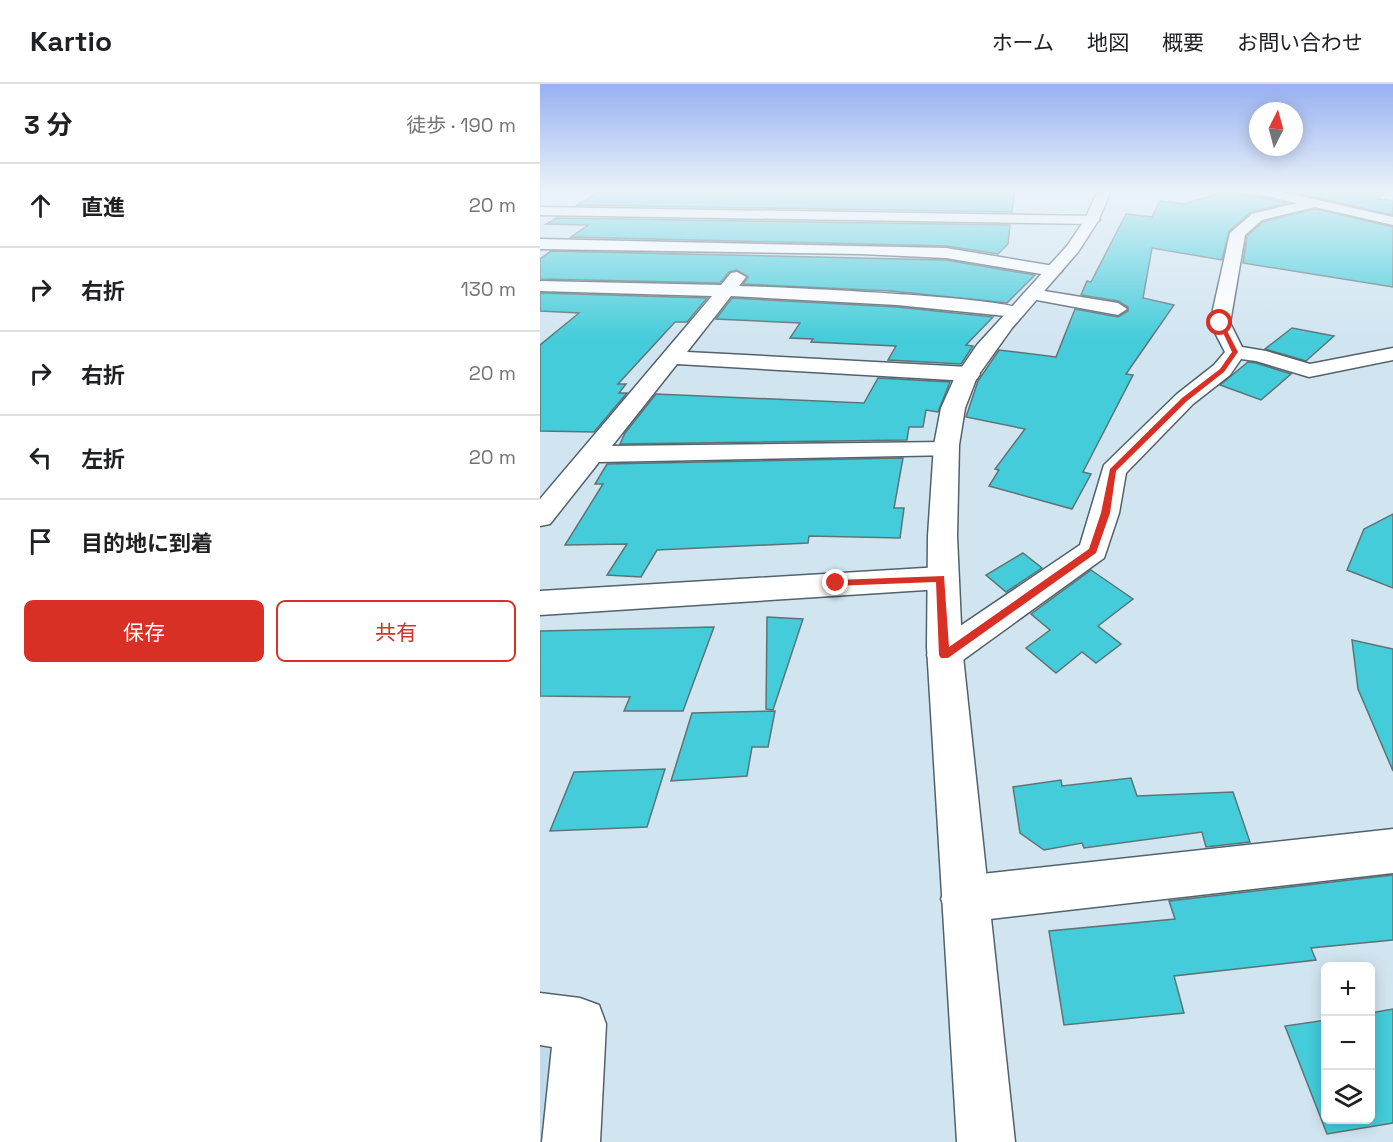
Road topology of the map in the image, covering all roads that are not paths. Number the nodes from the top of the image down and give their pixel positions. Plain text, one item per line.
1 (865, 240) edge
2 (1073, 240) edge
3 (1237, 240) edge
4 (543, 246) edge
5 (760, 247) junction
6 (861, 249) junction
7 (540, 286) edge
8 (728, 290) junction
9 (1034, 292) junction
10 (1118, 309) dead end
11 (1235, 352) junction
12 (1393, 354) edge
13 (672, 357) junction
14 (969, 374) junction
15 (945, 450) junction
16 (594, 454) junction
17 (540, 517) edge
18 (941, 578) junction
19 (540, 603) edge
20 (944, 655) junction
21 (1393, 851) edge
22 (963, 899) junction
23 (540, 1019) edge
24 (571, 1142) edge
25 (986, 1142) edge

1 - 6 street
2 - 9 street
3 - 11 street
4 - 5 street
5 - 6 street
5 - 8 street
6 - 9 street
7 - 8 street
8 - 9 street
8 - 13 street
9 - 10 street
9 - 14 street
11 - 12 street
11 - 20 street
13 - 14 street
13 - 16 street
14 - 15 street
15 - 16 street
15 - 18 street
16 - 17 street
18 - 19 street
18 - 20 street
20 - 22 street
21 - 22 street
22 - 25 street
23 - 24 street

